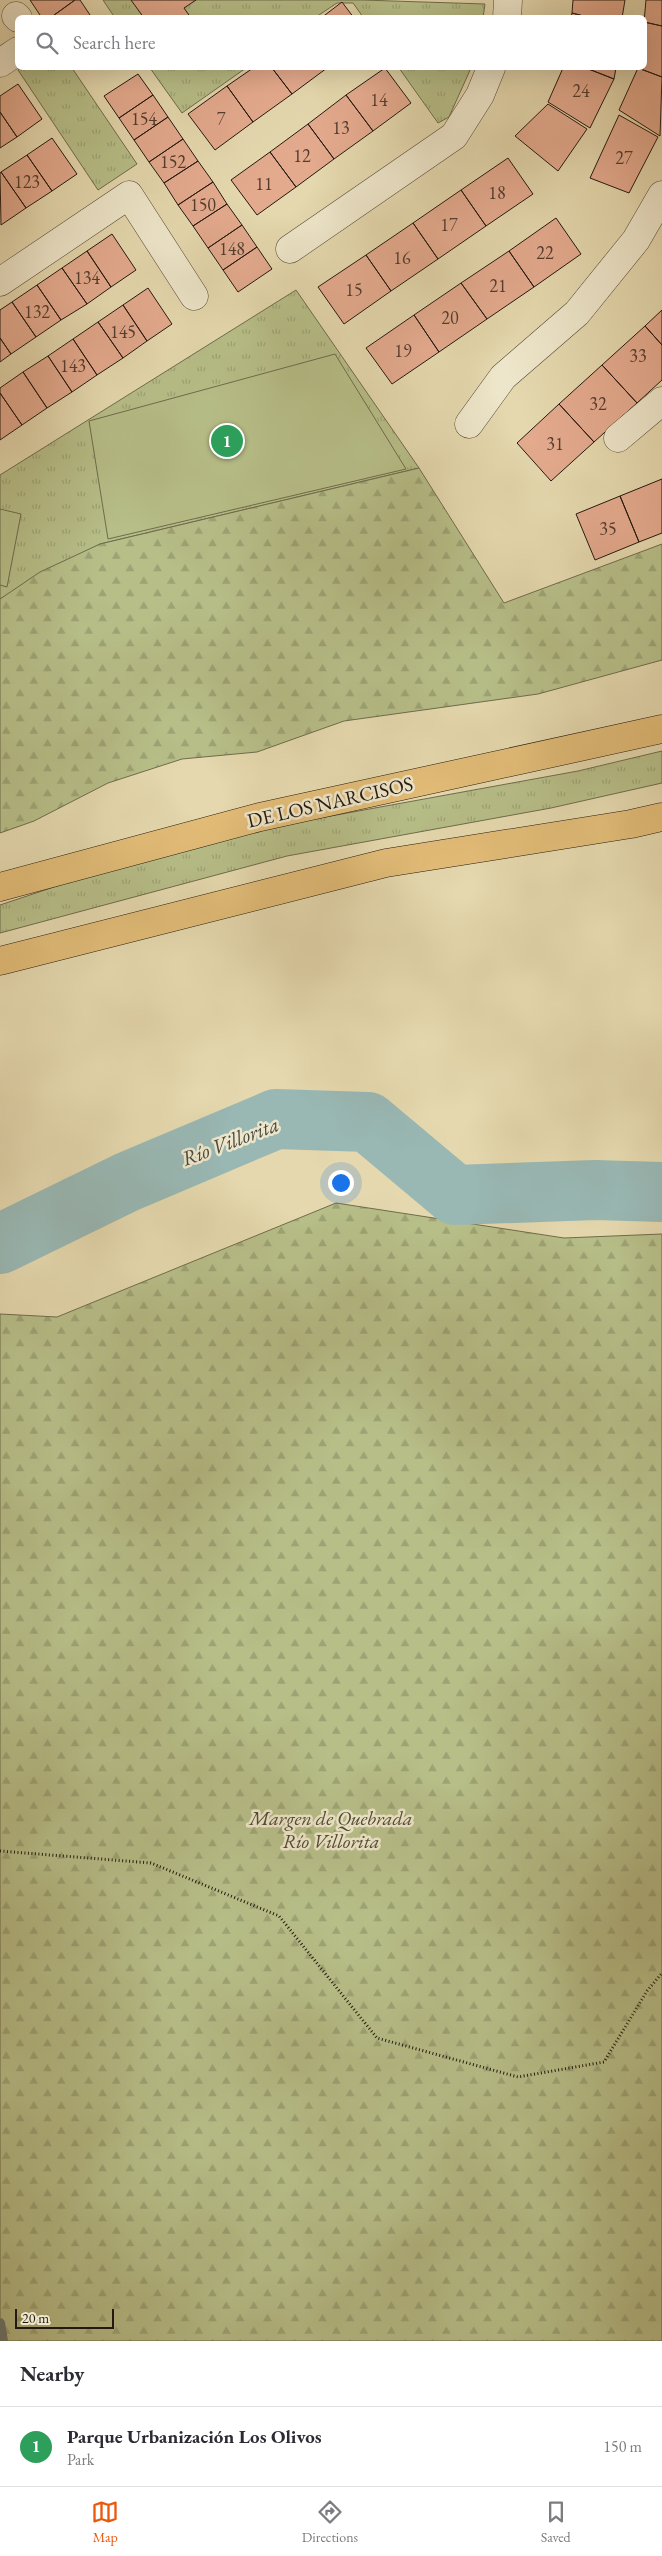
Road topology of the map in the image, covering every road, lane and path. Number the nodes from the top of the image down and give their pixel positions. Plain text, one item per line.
1 (508, 0) edge
2 (506, 15) edge
3 (15, 53) edge
4 (0, 63) edge
5 (491, 70) edge
6 (662, 195) edge
7 (290, 249) dead end
8 (0, 282) edge
9 (194, 296) dead end
10 (662, 401) edge
11 (468, 424) dead end
12 (618, 438) dead end
13 (662, 729) edge
14 (662, 817) edge
15 (0, 887) edge
16 (0, 961) edge
17 (0, 1851) edge
18 (662, 1973) edge

1 - 2 street
3 - 4 street
5 - 7 street
6 - 11 street
8 - 9 street
10 - 12 street
13 - 15 main road, DE LOS NARCISOS
14 - 16 main road
17 - 18 path

